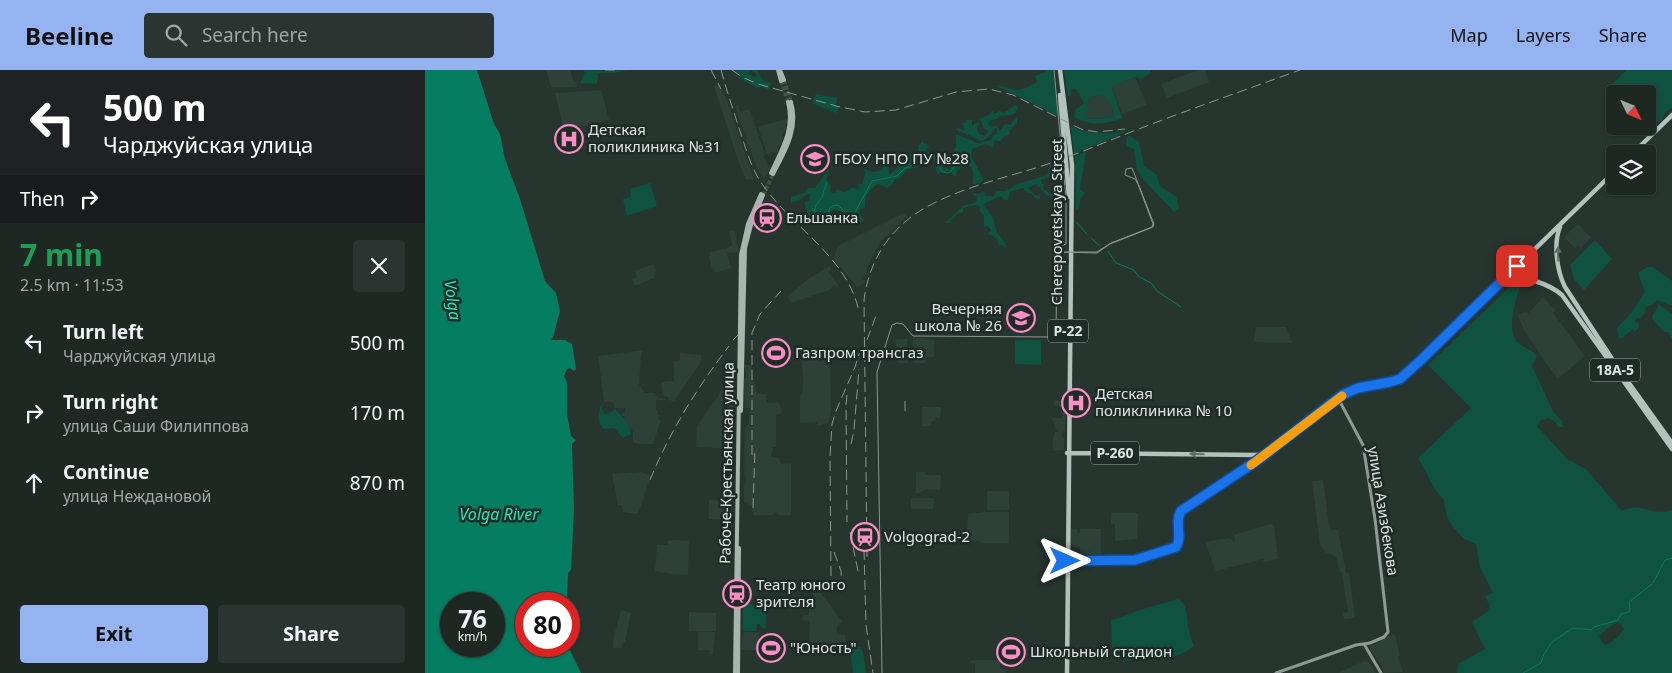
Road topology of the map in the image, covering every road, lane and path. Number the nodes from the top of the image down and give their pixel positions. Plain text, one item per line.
1 (779, 70) edge
2 (1059, 71) edge
3 (782, 80) tunnel mouth
4 (789, 102) tunnel mouth
5 (1672, 115) edge
6 (1641, 145) edge
7 (1066, 164) junction
8 (1072, 167) junction
9 (772, 173) tunnel mouth
10 (1606, 179) edge
11 (1563, 221) junction
12 (1553, 232) junction
13 (1557, 237) junction
14 (1513, 270) junction
15 (1516, 276) junction
16 (1502, 281) junction
17 (1565, 287) junction
18 (1558, 292) junction
19 (1568, 298) junction
20 (742, 317) junction
21 (1338, 398) junction
22 (1672, 443) edge
23 (1672, 449) edge
24 (1067, 453) junction
25 (1258, 457) junction
26 (1066, 561) junction
27 (1370, 643) junction
28 (1364, 644) junction
29 (1367, 648) junction
30 (736, 673) edge
31 (1065, 673) edge
32 (1275, 673) edge
33 (1381, 673) edge

1 - 3 main road
2 - 7 highway, Cherepovetskaya Street / Р-22
2 - 8 highway, Cherepovetskaya Street / Р-22
4 - 9 main road
5 - 6 highway
7 - 8 highway
7 - 24 highway, Cherepovetskaya Street / Р-22
8 - 24 highway, Cherepovetskaya Street / Р-22
10 - 11 highway
11 - 12 highway
11 - 13 highway, 18А-5
12 - 13 highway
12 - 14 highway
17 -> 13 highway, 18А-5
14 - 15 highway
14 - 16 highway
15 - 16 highway
15 - 18 highway, 18А-5
16 - 21 highway
17 - 18 highway
17 - 19 highway, 18А-5
18 - 19 highway, 18А-5
19 - 22 highway, 18А-5
19 - 23 highway, 18А-5
20 - 20 main road
20 - 30 main road, Рабоче-Крестьянская улица
21 - 25 highway
21 - 27 main road, улица Азизбекова
25 -> 24 highway, Р-260
24 - 26 highway, Cherepovetskaya Street / Р-22
25 - 26 highway
26 - 31 highway, Cherepovetskaya Street / Р-22
27 - 28 main road
27 - 29 main road
28 - 29 main road
28 - 32 main road
29 - 33 main road

